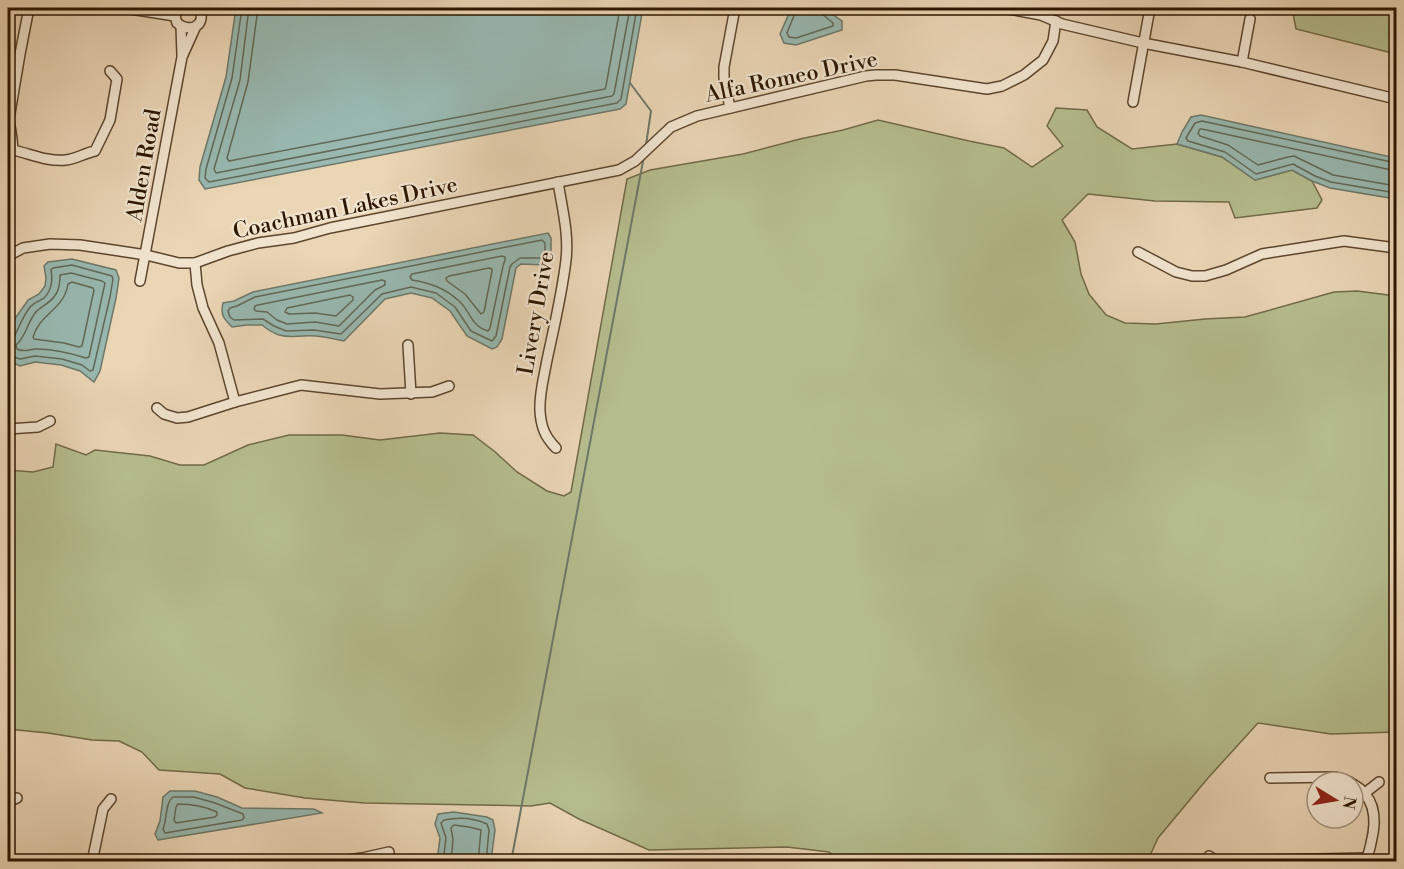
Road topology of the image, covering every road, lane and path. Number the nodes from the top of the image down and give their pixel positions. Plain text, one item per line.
1 (29, 8) edge
2 (123, 8) edge
3 (199, 8) edge
4 (735, 8) edge
5 (1003, 8) edge
6 (1150, 8) edge
7 (176, 12) edge
8 (1250, 19) dead end
9 (1056, 21) junction
10 (181, 26) junction
11 (196, 26) junction
12 (1143, 43) junction
13 (182, 57) junction
14 (1242, 62) junction
15 (110, 71) dead end
16 (1396, 99) edge
17 (1133, 102) dead end
18 (730, 108) junction
19 (677, 124) joint
20 (558, 182) junction
21 (1396, 248) edge
22 (1138, 252) dead end
23 (146, 255) junction
24 (8, 256) edge
25 (195, 263) junction
26 (140, 281) dead end
27 (408, 345) dead end
28 (449, 386) dead end
29 (411, 394) junction
30 (235, 402) junction
31 (157, 408) dead end
32 (50, 421) dead end
33 (8, 429) edge
34 (556, 448) dead end
35 (1305, 777) edge
36 (1270, 778) dead end
37 (1379, 782) dead end
38 (1365, 794) joint
39 (17, 798) dead end
40 (111, 799) dead end
41 (8, 802) edge
42 (389, 852) dead end
43 (1209, 856) dead end
44 (1367, 860) edge
45 (92, 861) edge
46 (335, 861) edge
47 (549, 861) edge
48 (566, 861) edge

1 - 15 street
2 - 7 street
3 - 11 street, Alden Road
4 - 18 street
5 - 9 street
6 - 12 street
7 - 10 street
8 - 14 street
9 - 12 street
9 - 18 street, Alfa Romeo Drive
10 - 11 street
10 - 13 street, Alden Road
11 - 13 street, Alden Road
12 - 14 street
12 - 17 street
13 - 23 street, Alden Road
14 - 16 street
18 - 19 street, Alfa Romeo Drive
19 - 20 street, Coachman Lakes Drive
20 - 25 street, Coachman Lakes Drive
20 - 34 street, Livery Drive
21 - 22 street
23 - 24 street, Coachman Lakes Drive
23 - 25 street, Coachman Lakes Drive
23 - 26 street, Alden Road
25 - 30 street
27 - 29 street
28 - 29 street
29 - 30 street
30 - 31 street
32 - 33 street
35 - 36 street
37 - 38 street
38 - 44 street
39 - 41 street
40 - 45 street
42 - 46 street
43 - 44 street
47 - 48 street

